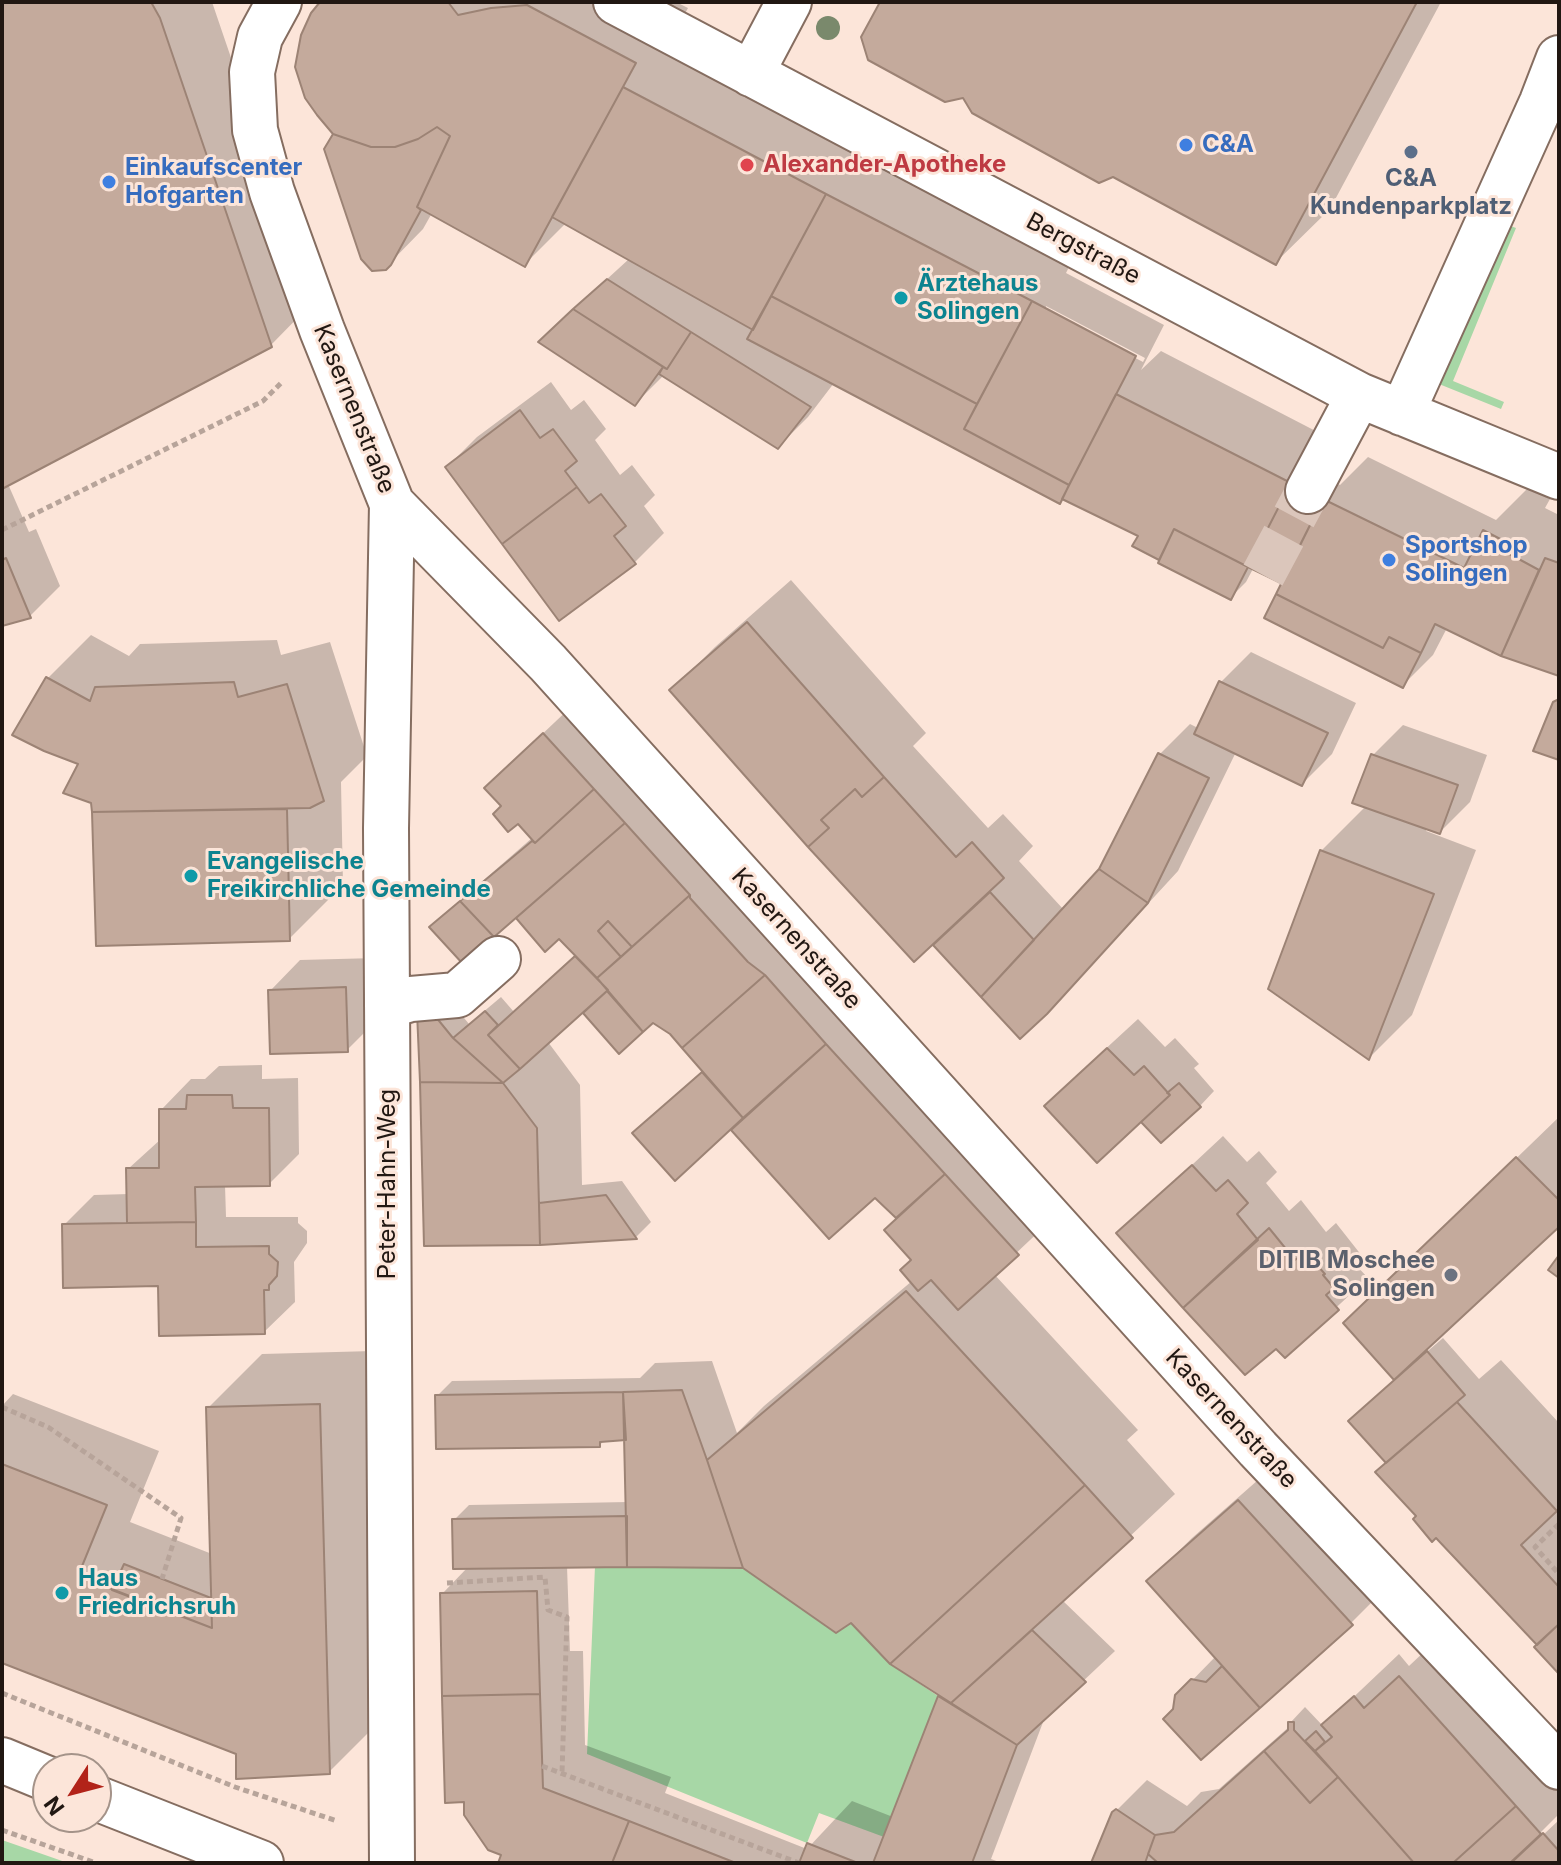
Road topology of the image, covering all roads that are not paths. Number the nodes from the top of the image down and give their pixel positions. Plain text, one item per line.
1 (279, 2) edge
2 (616, 2) edge
3 (789, 2) edge
4 (1559, 58) edge
5 (751, 74) junction
6 (1359, 395) junction
7 (1402, 413) junction
8 (1559, 477) edge
9 (1308, 491) tunnel mouth
10 (392, 504) junction
11 (498, 959) dead end
12 (387, 1006) junction
13 (2, 1760) edge
14 (1559, 1767) edge
15 (32, 1772) edge
16 (112, 1804) edge
17 (261, 1863) edge
18 (392, 1863) edge

1 - 10 street, Kasernenstraße
2 - 5 street, Bergstraße
3 - 5 street
4 - 7 street
5 - 6 street, Bergstraße
6 - 7 street, Bergstraße
6 - 9 street
7 - 8 street, Bergstraße
10 - 12 street, Peter-Hahn-Weg
10 - 14 street, Kasernenstraße
11 - 12 street
12 - 18 street, Peter-Hahn-Weg
13 - 15 street
16 - 17 street

